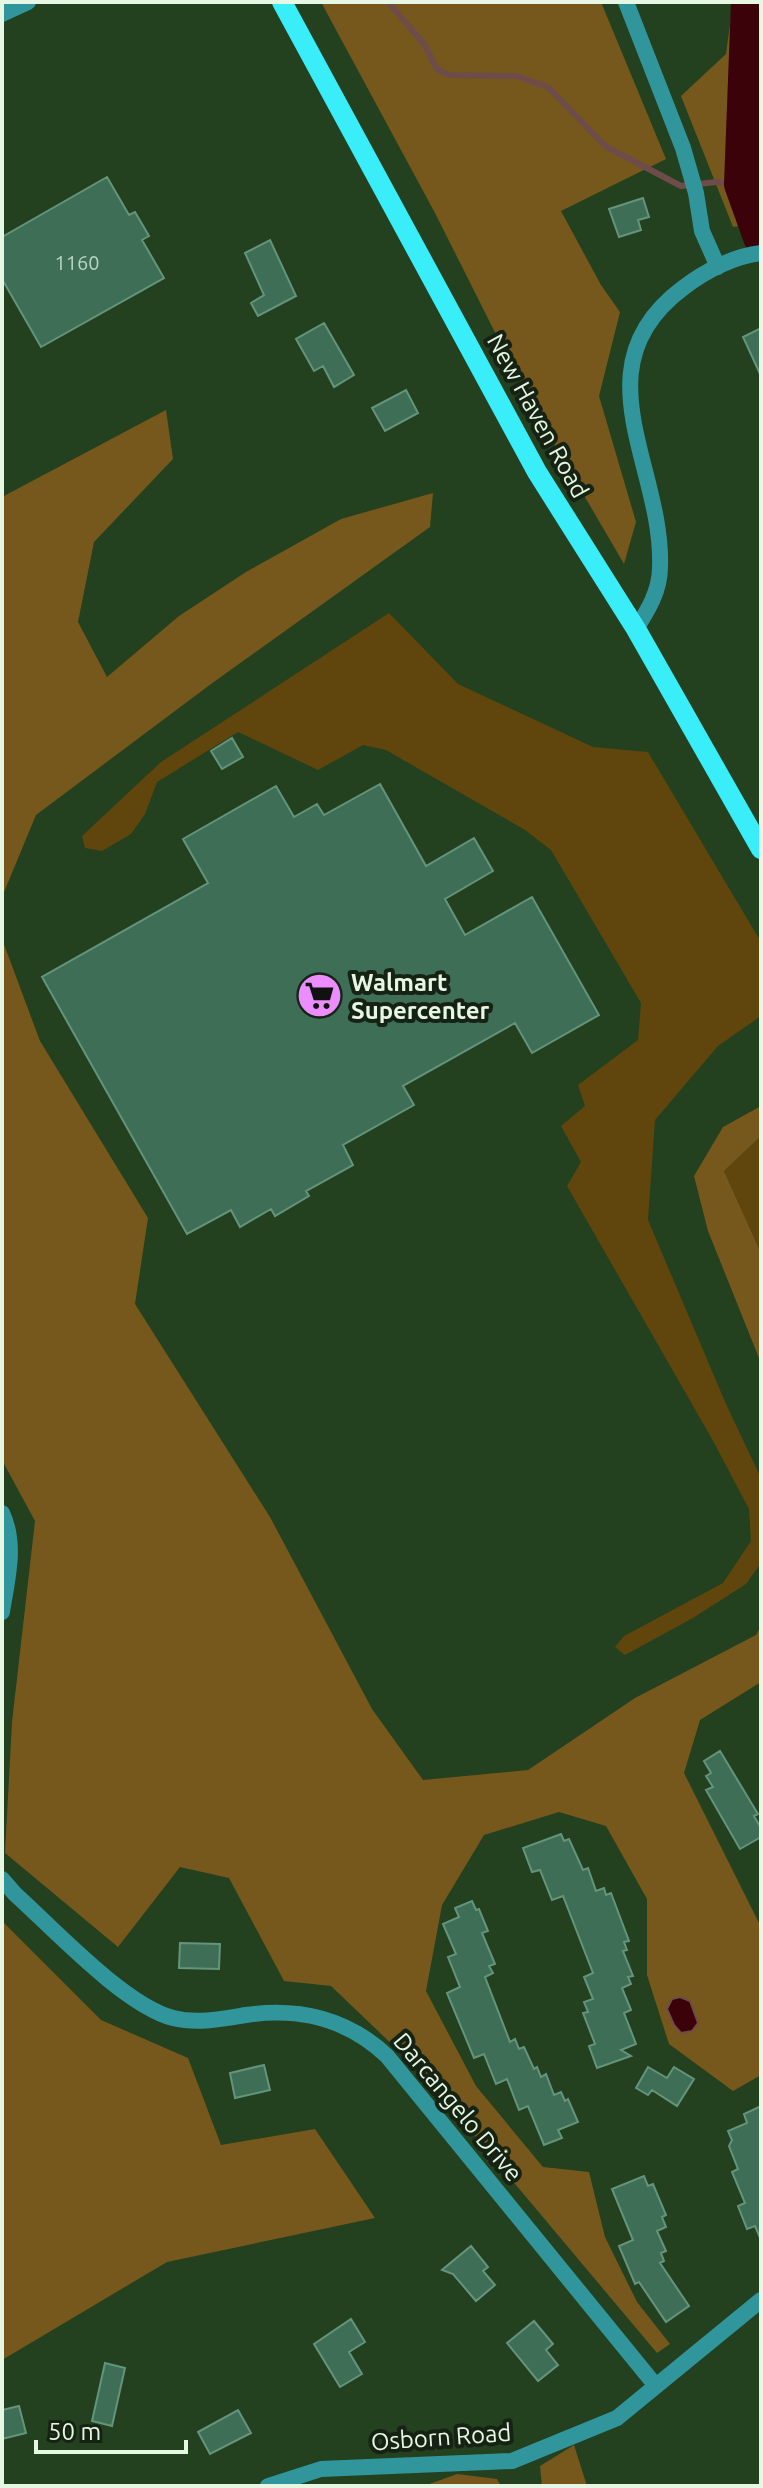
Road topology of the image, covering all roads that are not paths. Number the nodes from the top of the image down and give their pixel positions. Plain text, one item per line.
1 (28, 2) edge
2 (282, 2) edge
3 (626, 2) edge
4 (2, 14) edge
5 (755, 254) edge
6 (718, 267) junction
7 (636, 629) junction
8 (761, 849) edge
9 (2, 1513) edge
10 (2, 1612) edge
11 (2, 1879) edge
12 (761, 2300) edge
13 (656, 2386) junction
14 (268, 2486) edge

1 - 4 street
2 - 7 main road, New Haven Road
3 - 6 street
5 - 6 street
6 - 7 street
7 - 8 main road, New Haven Road
9 - 10 street
11 - 13 street, Darcangelo Drive
12 - 13 street, Osborn Road
13 - 14 street, Osborn Road

